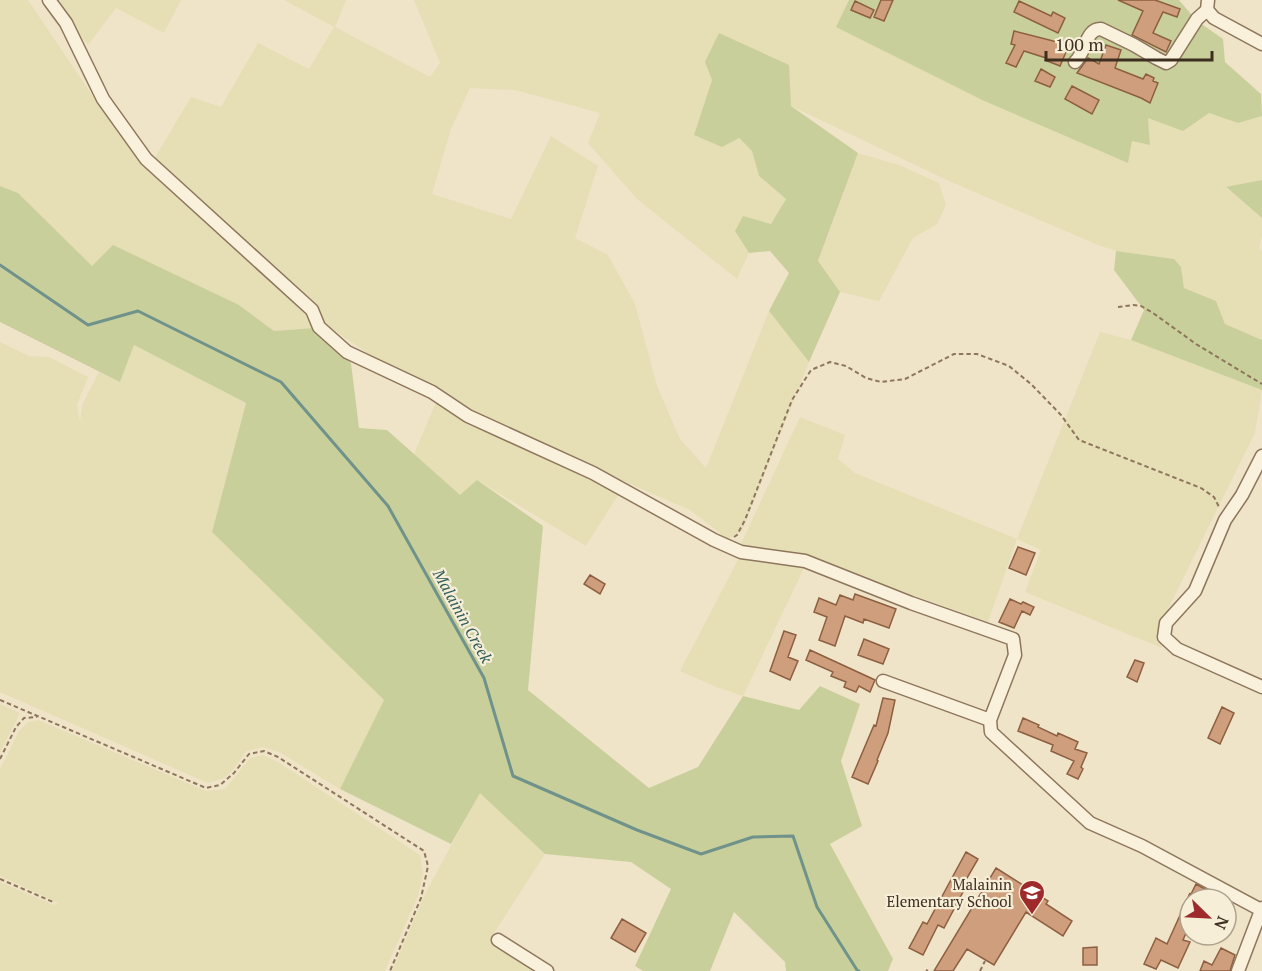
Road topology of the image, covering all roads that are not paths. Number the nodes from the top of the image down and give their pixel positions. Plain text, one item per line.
1 (49, 0) edge
2 (1207, 5) edge
3 (1262, 44) edge
4 (1075, 62) dead end
5 (1262, 456) edge
6 (883, 681) dead end
7 (1262, 687) edge
8 (990, 720) junction
9 (1262, 909) edge
10 (498, 940) dead end
11 (547, 971) edge
12 (1238, 971) edge

1 - 8 street
2 - 3 street
2 - 4 street
5 - 7 street
6 - 8 street
8 - 9 street
9 - 12 street
10 - 11 street

